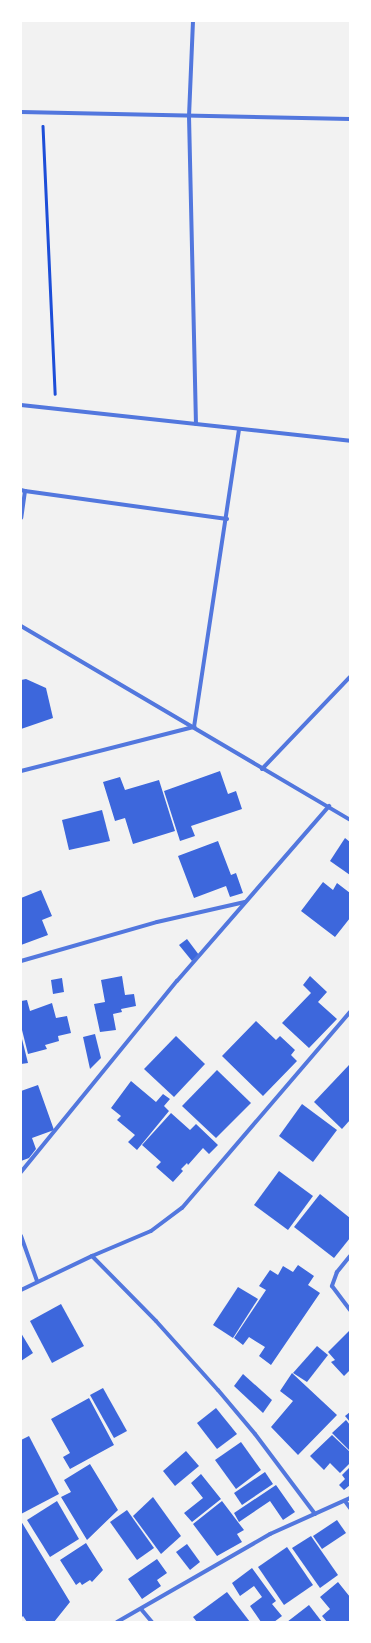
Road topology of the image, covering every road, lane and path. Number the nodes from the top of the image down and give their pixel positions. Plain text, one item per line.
1 (193, 21) edge
2 (21, 112) edge
3 (42, 113) junction
4 (190, 116) junction
5 (350, 118) edge
6 (21, 405) edge
7 (56, 408) junction
8 (196, 424) junction
9 (239, 429) junction
10 (350, 441) edge
11 (23, 490) edge
12 (21, 518) edge
13 (226, 519) junction
14 (21, 626) edge
15 (350, 677) edge
16 (194, 727) junction
17 (262, 769) junction
18 (21, 772) edge
19 (329, 806) junction
20 (350, 820) edge
21 (245, 902) junction
22 (21, 961) edge
23 (350, 1012) edge
24 (21, 1172) edge
25 (21, 1236) edge
26 (92, 1256) junction
27 (350, 1256) edge
28 (37, 1281) junction
29 (21, 1290) edge
30 (350, 1310) edge
31 (350, 1498) edge
32 (345, 1501) junction
33 (350, 1508) edge
34 (315, 1514) junction
35 (141, 1609) junction
36 (117, 1622) edge
37 (152, 1622) edge

1 - 4 street
2 - 3 street
3 - 4 street
3 - 7 path
4 - 5 street
4 - 8 street
6 - 7 street
7 - 8 street
8 - 9 street
9 - 10 street
9 - 13 street
11 - 12 street
11 - 13 street
13 - 16 street
14 - 16 street
15 - 17 street
16 - 17 street
16 - 18 street
17 - 19 street
19 - 20 street
19 - 21 street
21 - 22 street
21 - 24 street
23 - 26 street
25 - 28 street
26 - 28 street
26 - 34 street
27 - 30 street
28 - 29 street
31 - 32 street
32 - 33 street
32 - 34 street
34 - 35 street
35 - 36 street
35 - 37 street

